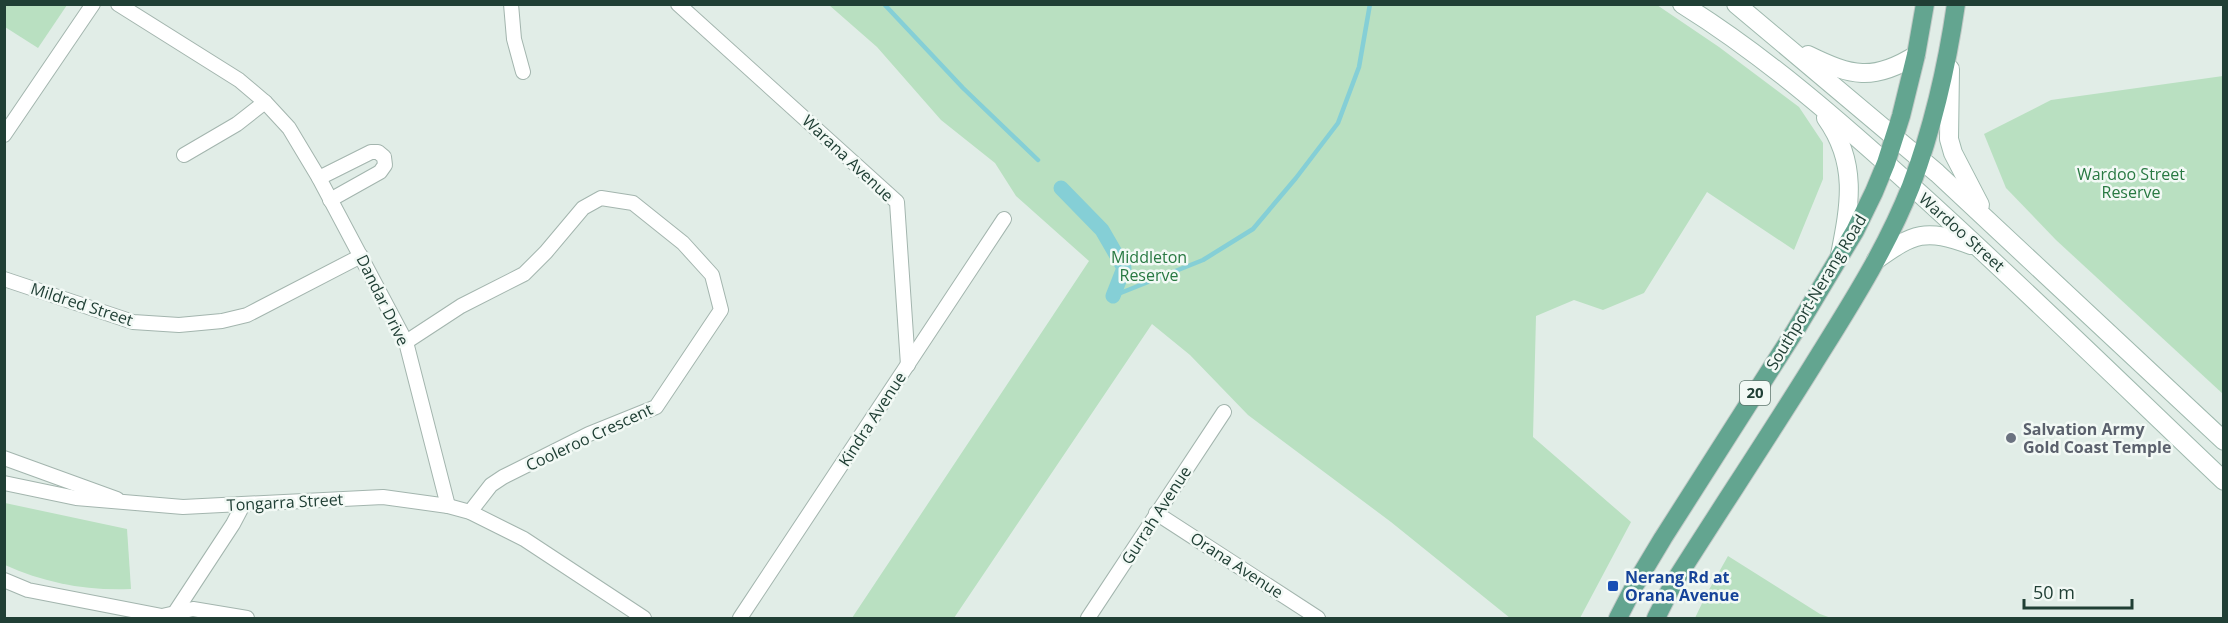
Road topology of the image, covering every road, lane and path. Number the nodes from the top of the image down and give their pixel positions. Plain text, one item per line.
1 (93, 4) edge
2 (118, 4) edge
3 (511, 4) edge
4 (678, 4) edge
5 (1682, 4) edge
6 (1736, 4) edge
7 (1925, 4) edge
8 (1956, 4) edge
9 (1951, 43) junction
10 (1784, 44) junction
11 (1916, 56) junction
12 (523, 72) dead end
13 (265, 102) junction
14 (1815, 102) junction
15 (4, 135) edge
16 (1894, 137) junction
17 (184, 155) dead end
18 (1920, 158) junction
19 (1886, 163) junction
20 (319, 178) junction
21 (1911, 186) junction
22 (330, 200) junction
23 (1004, 219) dead end
24 (1992, 224) junction
25 (1981, 248) junction
26 (361, 256) junction
27 (1839, 256) junction
28 (1876, 260) junction
29 (4, 279) edge
30 (406, 342) junction
31 (908, 364) junction
32 (1224, 412) dead end
33 (2223, 441) edge
34 (4, 458) edge
35 (2223, 481) edge
36 (4, 483) edge
37 (122, 501) junction
38 (243, 505) junction
39 (448, 506) junction
40 (470, 512) junction
41 (1156, 513) junction
42 (4, 580) edge
43 (173, 616) edge
44 (1310, 616) edge
45 (247, 618) edge
46 (644, 618) edge
47 (740, 618) edge
48 (1088, 618) edge
49 (1618, 618) edge
50 (1656, 618) edge

1 - 15 street
2 - 13 street, Dandar Drive
3 - 12 street
4 - 31 street, Warana Avenue
5 - 14 main road, Wardoo Street
6 - 10 main road, Wardoo Street
7 - 11 main road, Southport-Nerang Road / 20
8 - 9 main road, Southport-Nerang Road / 20
9 - 18 main road, Southport-Nerang Road / 20
9 - 24 main road
10 - 11 main road
10 - 16 main road, Wardoo Street
11 - 16 main road, Southport-Nerang Road / 20
13 - 17 street
13 - 20 street, Dandar Drive
14 - 19 main road, Wardoo Street
14 - 27 main road
16 - 18 main road, Wardoo Street
16 - 19 main road, Southport-Nerang Road / 20
18 - 21 main road, Southport-Nerang Road / 20
18 - 24 main road, Wardoo Street
19 - 21 main road, Wardoo Street
19 - 27 main road, Southport-Nerang Road / 20
20 - 22 street, Dandar Drive
20 - 22 street
21 - 25 main road, Wardoo Street
21 - 28 main road, Southport-Nerang Road / 20
22 - 26 street, Dandar Drive
23 - 31 street, Kindra Avenue
24 - 33 main road, Wardoo Street
25 - 28 main road
25 - 35 main road, Wardoo Street
26 - 29 street, Mildred Street
26 - 30 street, Dandar Drive
27 - 49 main road, Southport-Nerang Road / 20
28 - 50 main road, Southport-Nerang Road / 20
30 - 39 street, Dandar Drive
30 - 40 street, Cooleroo Crescent
31 - 47 street, Kindra Avenue
32 - 41 street, Gurrah Avenue
34 - 37 street, Tongarra Street
36 - 37 street, Tongarra Street
37 - 38 street, Tongarra Street
38 - 39 street, Tongarra Street
38 - 43 street
39 - 40 street
40 - 46 street
41 - 44 street, Orana Avenue
41 - 48 street, Gurrah Avenue
42 - 43 street
43 - 45 street

